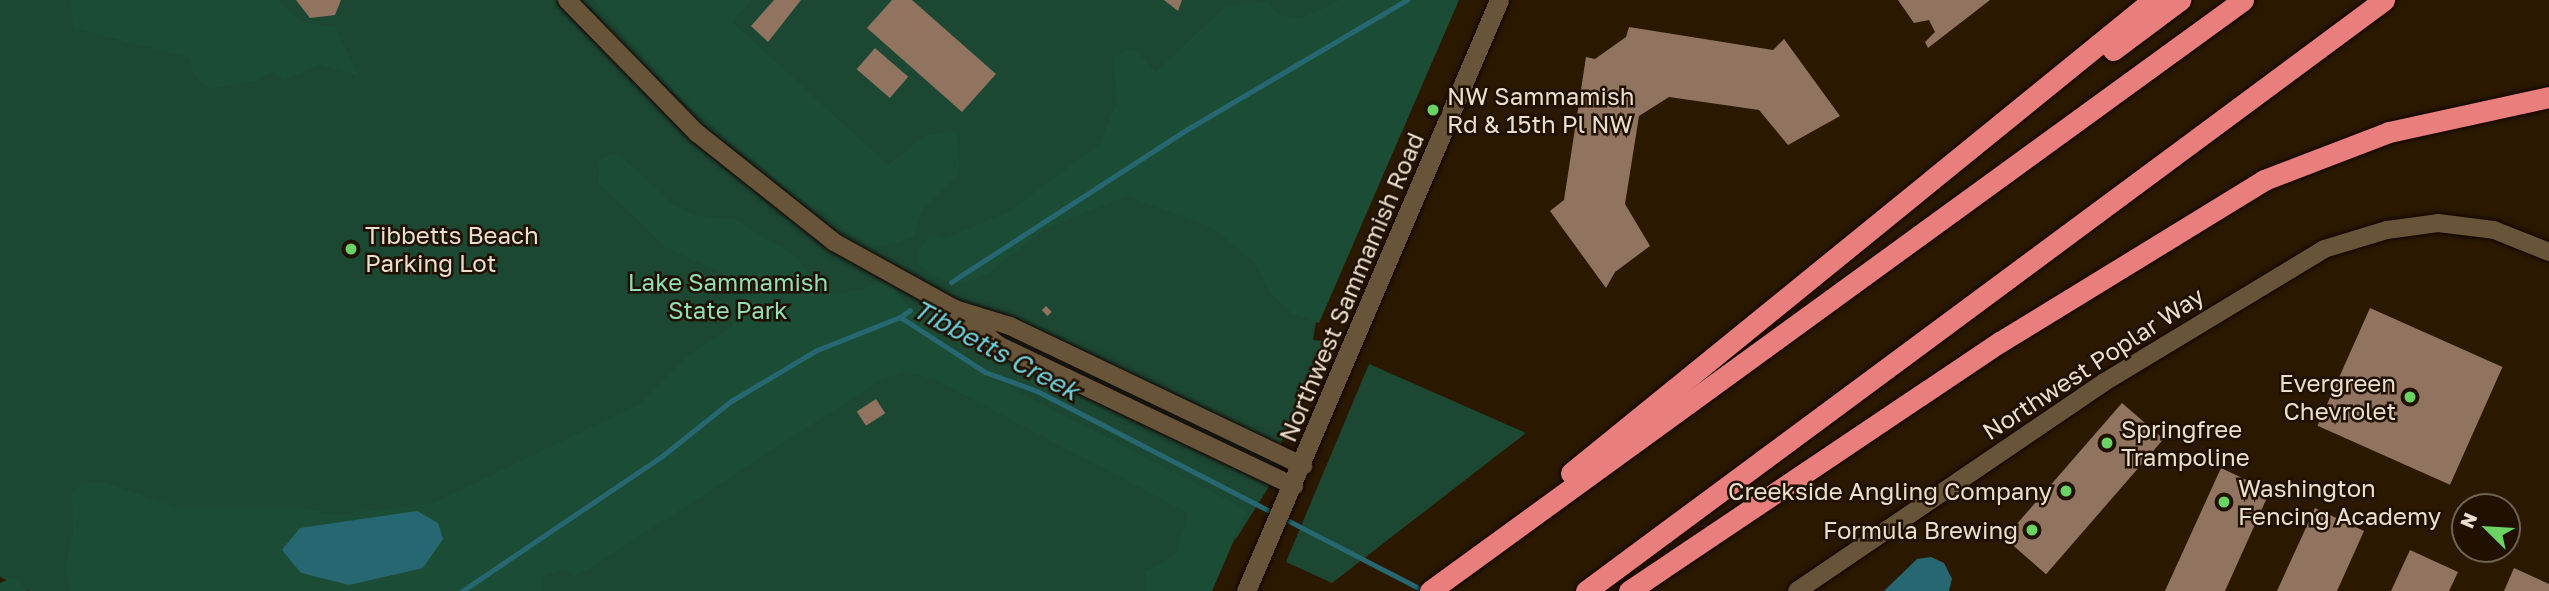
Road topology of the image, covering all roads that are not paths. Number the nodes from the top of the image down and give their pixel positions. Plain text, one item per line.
1 (567, 0) edge
2 (1499, 0) edge
3 (2152, 0) edge
4 (2180, 0) edge
5 (2243, 0) edge
6 (2384, 0) edge
7 (2549, 97) edge
8 (1900, 208) junction
9 (2549, 251) edge
10 (955, 309) junction
11 (1303, 466) junction
12 (1294, 486) junction
13 (1434, 588) edge
14 (1246, 591) edge
15 (1586, 591) edge
16 (1629, 591) edge
17 (1797, 591) edge

1 - 10 street
2 - 11 street, Northwest Sammamish Road
3 - 8 highway
4 - 8 highway
5 - 13 highway
6 - 15 highway
7 - 16 highway
8 - 13 highway
9 - 17 street, Northwest Poplar Way
10 - 11 street
10 - 12 street
11 - 12 street, Northwest Sammamish Road
12 - 14 street, Northwest Sammamish Road

